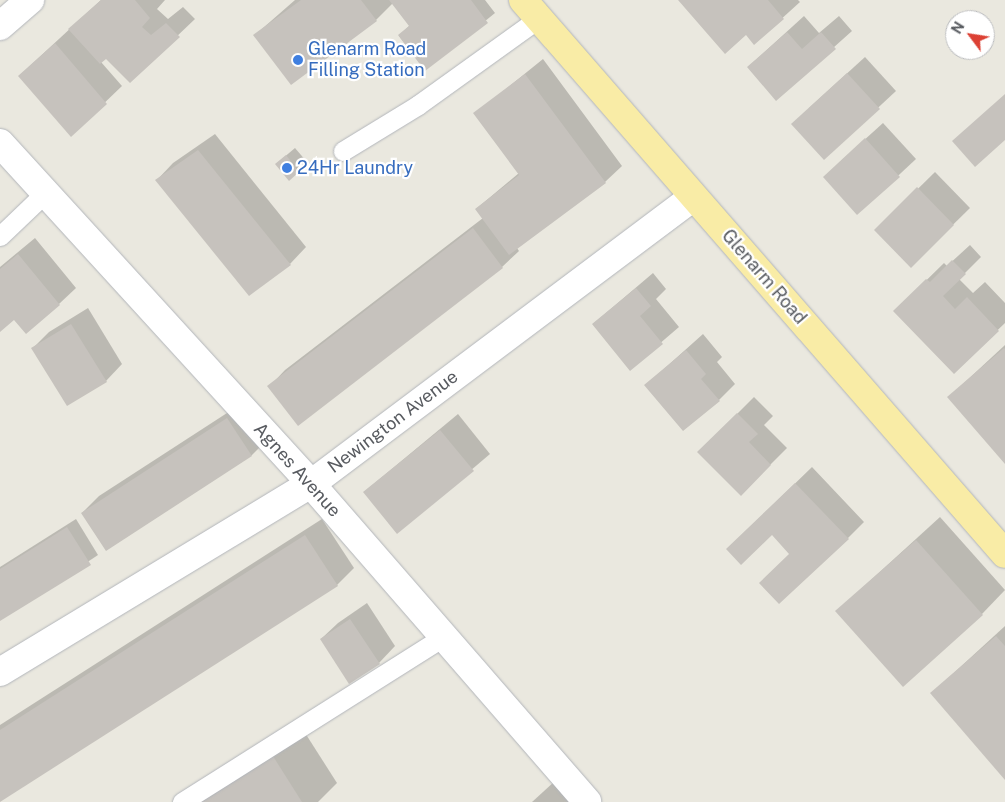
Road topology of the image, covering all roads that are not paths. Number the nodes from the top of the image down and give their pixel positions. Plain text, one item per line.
1 (30, 0) edge
2 (531, 9) edge
3 (0, 26) edge
4 (0, 143) edge
5 (343, 151) dead end
6 (45, 193) junction
7 (693, 196) junction
8 (0, 236) edge
9 (311, 484) junction
10 (1005, 554) edge
11 (443, 637) junction
12 (0, 672) edge
13 (182, 802) edge
14 (587, 802) edge

1 - 3 street
2 - 5 lane
2 - 7 main road, Glenarm Road
4 - 6 street, Agnes Avenue
6 - 8 lane
6 - 9 street, Agnes Avenue
7 - 9 street, Newington Avenue
7 - 10 main road, Glenarm Road
9 - 11 street, Agnes Avenue
9 - 12 street, Newington Avenue
11 - 13 lane
11 - 14 street, Agnes Avenue

